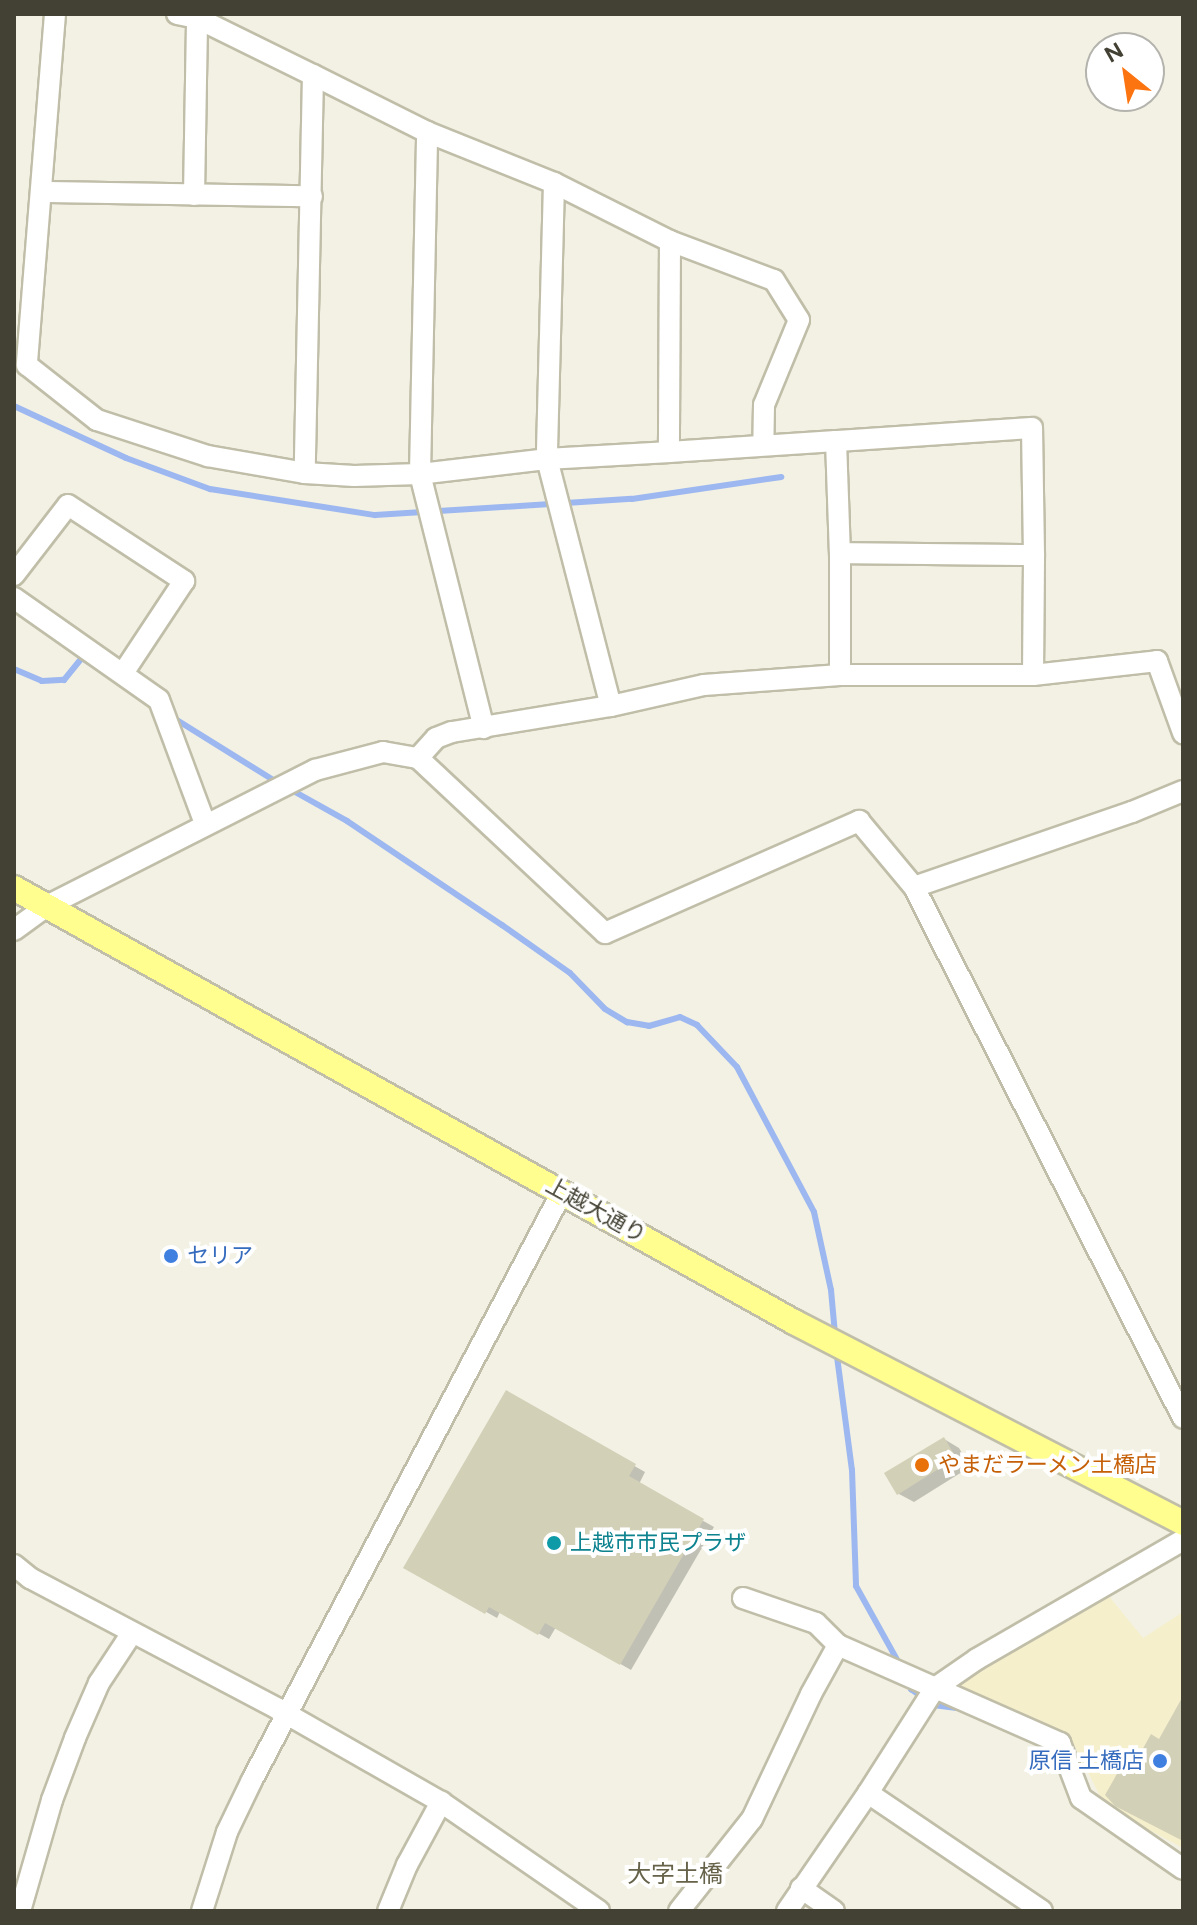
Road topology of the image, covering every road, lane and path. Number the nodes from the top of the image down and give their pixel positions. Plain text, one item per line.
1 (55, 14) edge
2 (187, 16) edge
3 (313, 75) junction
4 (427, 132) junction
5 (554, 183) junction
6 (43, 192) junction
7 (194, 195) junction
8 (312, 196) junction
9 (670, 241) junction
10 (836, 441) junction
11 (763, 444) junction
12 (669, 452) junction
13 (547, 459) junction
14 (305, 473) junction
15 (420, 474) junction
16 (840, 553) junction
17 (1034, 555) junction
18 (14, 575) edge
19 (14, 598) edge
20 (123, 673) junction
21 (840, 675) junction
22 (1033, 675) junction
23 (611, 706) junction
24 (484, 728) junction
25 (1183, 733) edge
26 (418, 758) junction
27 (1183, 791) edge
28 (205, 824) junction
29 (914, 887) junction
30 (14, 888) edge
31 (47, 906) junction
32 (14, 930) edge
33 (562, 1192) junction
34 (1183, 1418) edge
35 (1183, 1523) edge
36 (1183, 1540) edge
37 (14, 1565) edge
38 (743, 1598) dead end
39 (132, 1633) junction
40 (838, 1645) junction
41 (935, 1688) junction
42 (288, 1715) junction
43 (868, 1793) junction
44 (441, 1802) junction
45 (23, 1864) edge
46 (1183, 1869) edge
47 (801, 1888) junction
48 (597, 1910) edge
49 (20, 1911) edge
50 (202, 1911) edge
51 (388, 1911) edge
52 (679, 1911) edge
53 (787, 1911) edge
54 (834, 1911) edge
55 (1042, 1911) edge

1 - 6 street
2 - 3 street
2 - 7 street
3 - 4 street
3 - 8 street
4 - 5 street
4 - 15 street
5 - 9 street
5 - 13 street
6 - 7 street
6 - 14 street
7 - 8 street
8 - 14 street
9 - 11 street
9 - 12 street
10 - 11 street
10 - 16 street
10 - 17 street
11 - 12 street
12 - 13 street
13 - 15 street
13 - 23 street
14 - 15 street
15 - 24 street
16 - 17 street
16 - 21 street
17 - 22 street
18 - 20 street
19 - 20 street
20 - 28 street
21 - 22 street
21 - 23 street
22 - 25 street
23 - 24 street
24 - 26 street
26 - 28 street
26 - 29 street
27 - 29 street
28 - 31 street
29 - 34 street
30 - 31 main road, 上越大通り
31 - 32 street
31 - 33 main road, 上越大通り
33 - 35 main road, 上越大通り
33 - 42 street
36 - 41 street
37 - 39 street
38 - 40 street
39 - 42 street
39 - 45 street
40 - 41 street
40 - 52 street
41 - 43 street
41 - 46 street
42 - 44 street
42 - 50 street
43 - 47 street
43 - 55 street
44 - 48 street
44 - 51 street
45 - 49 street
47 - 53 street
47 - 54 street

